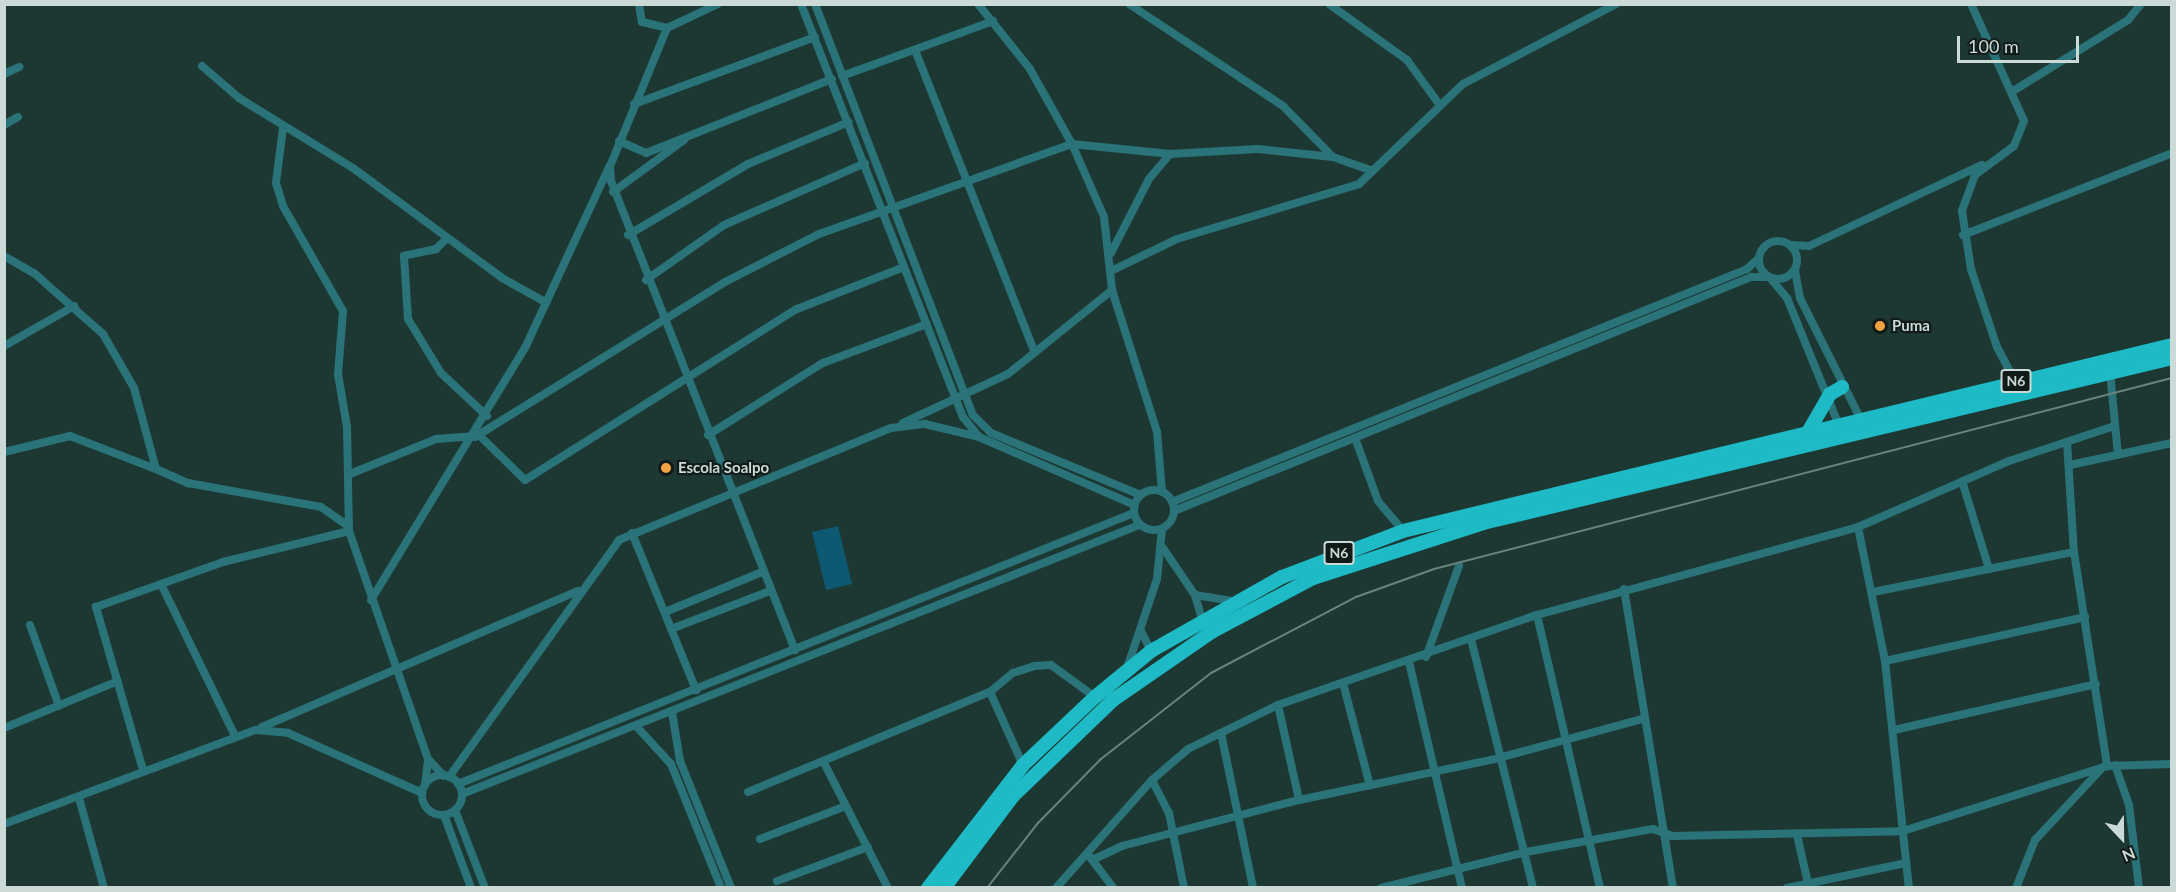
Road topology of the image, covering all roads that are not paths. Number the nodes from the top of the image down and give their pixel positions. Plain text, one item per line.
1 (639, 4) edge
2 (718, 4) edge
3 (801, 4) edge
4 (815, 4) edge
5 (1129, 4) edge
6 (1329, 4) edge
7 (1616, 4) edge
8 (1971, 4) edge
9 (2141, 4) edge
10 (983, 6) edge
11 (818, 14) junction
12 (807, 18) junction
13 (993, 21) junction
14 (667, 28) junction
15 (815, 37) junction
16 (915, 50) junction
17 (834, 56) junction
18 (824, 60) junction
19 (202, 66) dead end
20 (19, 67) dead end
21 (4, 74) edge
22 (842, 76) junction
23 (832, 79) junction
24 (2013, 91) junction
25 (851, 99) junction
26 (841, 102) junction
27 (634, 104) junction
28 (1438, 104) junction
29 (18, 117) dead end
30 (849, 122) junction
31 (4, 125) edge
32 (283, 128) junction
33 (866, 138) junction
34 (684, 140) junction
35 (619, 141) junction
36 (857, 141) junction
37 (1072, 144) junction
38 (2172, 153) edge
39 (1170, 154) junction
40 (1333, 157) junction
41 (1994, 161) junction
42 (865, 163) junction
43 (610, 166) junction
44 (1373, 171) junction
45 (970, 178) junction
46 (887, 191) junction
47 (613, 192) junction
48 (877, 196) junction
49 (892, 206) junction
50 (882, 210) junction
51 (901, 228) junction
52 (891, 232) junction
53 (628, 235) junction
54 (1963, 235) junction
55 (447, 238) junction
56 (1790, 245) junction
57 (1809, 246) junction
58 (908, 247) junction
59 (898, 251) junction
60 (1111, 253) junction
61 (4, 256) edge
62 (1759, 258) junction
63 (1796, 266) junction
64 (904, 267) junction
65 (1111, 271) junction
66 (1770, 278) junction
67 (646, 280) junction
68 (923, 285) junction
69 (913, 289) junction
70 (1112, 290) junction
71 (547, 303) junction
72 (930, 305) junction
73 (74, 306) junction
74 (921, 309) junction
75 (663, 323) junction
76 (927, 324) junction
77 (945, 342) junction
78 (2172, 345) edge
79 (4, 346) edge
80 (935, 346) junction
81 (1034, 351) junction
82 (2172, 358) edge
83 (954, 366) junction
84 (945, 370) junction
85 (2110, 372) junction
86 (685, 378) junction
87 (2014, 381) junction
88 (1842, 387) junction
89 (966, 398) junction
90 (1827, 398) junction
91 (957, 401) junction
92 (487, 416) junction
93 (1863, 425) junction
94 (2114, 426) junction
95 (891, 428) junction
96 (1842, 431) junction
97 (1807, 434) junction
98 (708, 435) junction
99 (476, 436) junction
100 (979, 437) junction
101 (1355, 438) junction
102 (2067, 442) junction
103 (2172, 443) edge
104 (4, 452) edge
105 (2118, 455) junction
106 (2070, 465) junction
107 (156, 469) junction
108 (350, 474) junction
109 (1962, 481) junction
110 (1162, 492) junction
111 (730, 493) junction
112 (1141, 495) junction
113 (1173, 506) junction
114 (1134, 509) junction
115 (1139, 525) junction
116 (1858, 527) junction
117 (348, 528) junction
118 (1162, 529) junction
119 (1403, 531) junction
120 (632, 533) junction
121 (1162, 548) junction
122 (2074, 552) junction
123 (1459, 566) dead end
124 (1989, 569) junction
125 (762, 572) junction
126 (160, 584) junction
127 (1624, 589) junction
128 (579, 591) junction
129 (770, 591) junction
130 (1873, 592) junction
131 (1195, 595) junction
132 (371, 600) junction
133 (1234, 601) junction
134 (664, 612) junction
135 (1537, 615) junction
136 (2085, 617) junction
137 (1202, 619) junction
138 (30, 625) dead end
139 (671, 629) junction
140 (1142, 631) junction
141 (1471, 639) junction
142 (795, 650) junction
143 (1151, 651) junction
144 (1426, 657) junction
145 (1885, 661) junction
146 (1409, 662) junction
147 (1125, 671) junction
148 (395, 674) junction
149 (118, 681) junction
150 (1343, 683) junction
151 (2096, 684) junction
152 (696, 690) junction
153 (990, 692) junction
154 (1095, 697) junction
155 (1278, 705) junction
156 (60, 706) junction
157 (672, 712) junction
158 (1642, 719) junction
159 (636, 726) junction
160 (4, 728) edge
161 (256, 730) junction
162 (1894, 730) junction
163 (1221, 733) junction
164 (235, 736) junction
165 (1569, 741) junction
166 (1502, 757) junction
167 (428, 759) junction
168 (823, 761) junction
169 (2172, 764) edge
170 (1023, 765) junction
171 (2108, 766) junction
172 (143, 770) junction
173 (1433, 773) junction
174 (447, 776) junction
175 (1152, 780) junction
176 (458, 784) junction
177 (1370, 786) junction
178 (424, 790) junction
179 (748, 792) dead end
180 (462, 794) junction
181 (79, 798) junction
182 (1299, 800) junction
183 (846, 806) junction
184 (455, 810) junction
185 (444, 815) junction
186 (697, 816) junction
187 (1236, 818) junction
188 (4, 824) edge
189 (1903, 831) junction
190 (1661, 832) junction
191 (1174, 835) junction
192 (1797, 835) junction
193 (1590, 838) junction
194 (760, 839) dead end
195 (868, 848) junction
196 (1526, 852) junction
197 (1089, 856) junction
198 (1906, 863) junction
199 (1458, 870) junction
200 (777, 881) dead end
201 (1808, 884) edge
202 (104, 888) edge
203 (471, 888) edge
204 (485, 888) edge
205 (721, 888) edge
206 (731, 888) edge
207 (888, 888) edge
208 (928, 888) edge
209 (945, 888) edge
210 (1056, 888) edge
211 (1113, 888) edge
212 (1184, 888) edge
213 (1253, 888) edge
214 (1382, 888) edge
215 (1462, 888) edge
216 (1533, 888) edge
217 (1600, 888) edge
218 (1673, 888) edge
219 (1787, 888) edge
220 (1909, 888) edge
221 (2016, 888) edge
222 (2139, 888) edge

1 - 14 street
2 - 14 street
3 - 12 street
4 - 11 street
5 - 40 street
6 - 28 street
7 - 28 street
8 - 24 street
9 - 24 street
10 - 13 street
11 - 12 street
11 - 17 street
12 - 15 street
13 - 16 street
13 - 37 street
14 - 27 street
15 - 18 street
15 - 27 street
16 - 22 street
16 - 45 street
17 - 18 street
17 - 22 street
18 - 23 street
19 - 32 street
20 - 21 street
22 - 25 street
23 - 26 street
23 - 34 street
24 - 41 street
25 - 26 street
25 - 33 street
26 - 30 street
27 - 35 street
28 - 44 street
29 - 31 street
30 - 36 street
30 - 53 street
32 - 55 street
32 - 108 street
33 - 36 street
33 - 46 street
34 - 35 street
34 - 47 street
35 - 43 street
36 - 42 street
37 - 39 street
37 - 45 street
37 - 60 street
38 - 54 street
39 - 40 street
39 - 60 street
40 - 44 street
41 - 54 street
41 - 57 street
42 - 48 street
42 - 67 street
43 - 47 street
43 - 71 street
44 - 65 street
45 - 49 street
45 - 81 street
46 - 48 street
46 - 49 street
47 - 53 street
48 - 50 street
49 - 50 street
49 - 51 street
50 - 52 street
50 - 75 street
51 - 52 street
51 - 58 street
52 - 59 street
53 - 67 street
54 - 87 street
55 - 71 street
55 - 92 street
56 - 57 street
56 - 62 street
56 - 63 street
57 - 63 street
58 - 59 street
58 - 68 street
59 - 64 street
60 - 65 street
61 - 73 street
62 - 66 street
62 - 113 street
63 - 66 street
63 - 88 street
64 - 69 street
64 - 86 street
65 - 70 street
66 - 90 street
66 - 101 street
67 - 75 street
68 - 69 street
68 - 72 street
69 - 74 street
70 - 81 street
70 - 110 street
71 - 92 street
72 - 74 street
72 - 77 street
73 - 79 street
73 - 107 street
74 - 76 street
75 - 86 street
75 - 99 street
76 - 80 street
76 - 98 street
77 - 80 street
77 - 83 street
78 - 87 highway, N6
80 - 84 street
81 - 89 street
82 - 85 highway, N6
83 - 84 street
83 - 89 street
84 - 91 street
85 - 93 highway, N6
85 - 94 street
86 - 98 street
86 - 99 street
87 - 93 highway, N6
88 - 90 highway
88 - 93 street
89 - 91 street
89 - 112 street
90 - 96 street
90 - 97 highway
91 - 95 street
91 - 100 street
92 - 99 street
93 - 96 highway, N6
94 - 102 street
94 - 105 street
95 - 100 street
95 - 111 street
96 - 97 highway, N6
96 - 209 highway, N6
97 - 119 highway, N6
98 - 111 street
99 - 108 street
99 - 132 street
100 - 114 street
101 - 113 street
101 - 119 street
102 - 106 street
102 - 109 street
103 - 105 street
104 - 107 street
105 - 106 street
106 - 122 street
107 - 117 street
108 - 117 street
109 - 116 street
109 - 124 street
110 - 112 street
110 - 113 street
111 - 120 street
111 - 125 street
112 - 114 street
113 - 118 street
114 - 115 street
114 - 142 street
115 - 118 street
115 - 157 street
116 - 127 street
116 - 130 street
117 - 126 street
117 - 132 street
118 - 121 street
119 - 133 highway, N6
120 - 128 street
120 - 134 street
121 - 131 street
121 - 140 street
122 - 124 street
122 - 136 street
123 - 144 street
124 - 130 street
125 - 129 street
125 - 134 street
126 - 149 street
126 - 164 street
127 - 135 street
127 - 158 street
128 - 148 street
128 - 174 street
129 - 139 street
129 - 142 street
130 - 145 street
131 - 133 street
131 - 137 street
132 - 148 street
133 - 137 highway, N6
134 - 139 street
135 - 141 street
135 - 165 street
136 - 145 street
136 - 151 street
137 - 143 highway, N6
138 - 156 street
139 - 152 street
140 - 143 street
140 - 147 street
141 - 144 street
141 - 166 street
142 - 152 street
143 - 147 highway, N6
144 - 146 street
145 - 162 street
146 - 150 street
146 - 173 street
147 - 154 highway, N6
148 - 161 street
148 - 167 street
149 - 156 street
149 - 172 street
150 - 155 street
150 - 177 street
151 - 162 street
151 - 171 street
152 - 176 street
153 - 154 street
153 - 168 street
153 - 170 street
154 - 170 highway, N6
155 - 163 street
155 - 182 street
156 - 160 street
157 - 159 street
157 - 186 street
158 - 165 street
158 - 190 street
159 - 180 street
159 - 186 street
161 - 164 street
161 - 178 street
162 - 189 street
163 - 175 street
163 - 187 street
164 - 172 street
165 - 166 street
165 - 193 street
166 - 173 street
166 - 196 street
167 - 174 street
167 - 178 street
168 - 179 street
168 - 183 street
169 - 171 street
170 - 208 highway, N6
171 - 189 street
171 - 221 street
171 - 222 street
172 - 181 street
173 - 177 street
173 - 199 street
174 - 176 street
174 - 178 street
175 - 191 street
175 - 197 street
176 - 180 street
177 - 182 street
178 - 185 street
180 - 184 street
181 - 188 street
181 - 202 street
182 - 187 street
183 - 194 street
183 - 195 street
184 - 185 street
184 - 204 street
185 - 203 street
186 - 205 street
186 - 206 street
187 - 191 street
187 - 213 street
189 - 192 street
189 - 198 street
190 - 192 street
190 - 193 street
190 - 218 street
191 - 197 street
191 - 212 street
192 - 201 street
193 - 196 street
193 - 217 street
195 - 200 street
195 - 207 street
196 - 199 street
196 - 216 street
197 - 210 street
197 - 211 street
198 - 201 street
198 - 220 street
199 - 214 street
199 - 215 street
201 - 219 street

